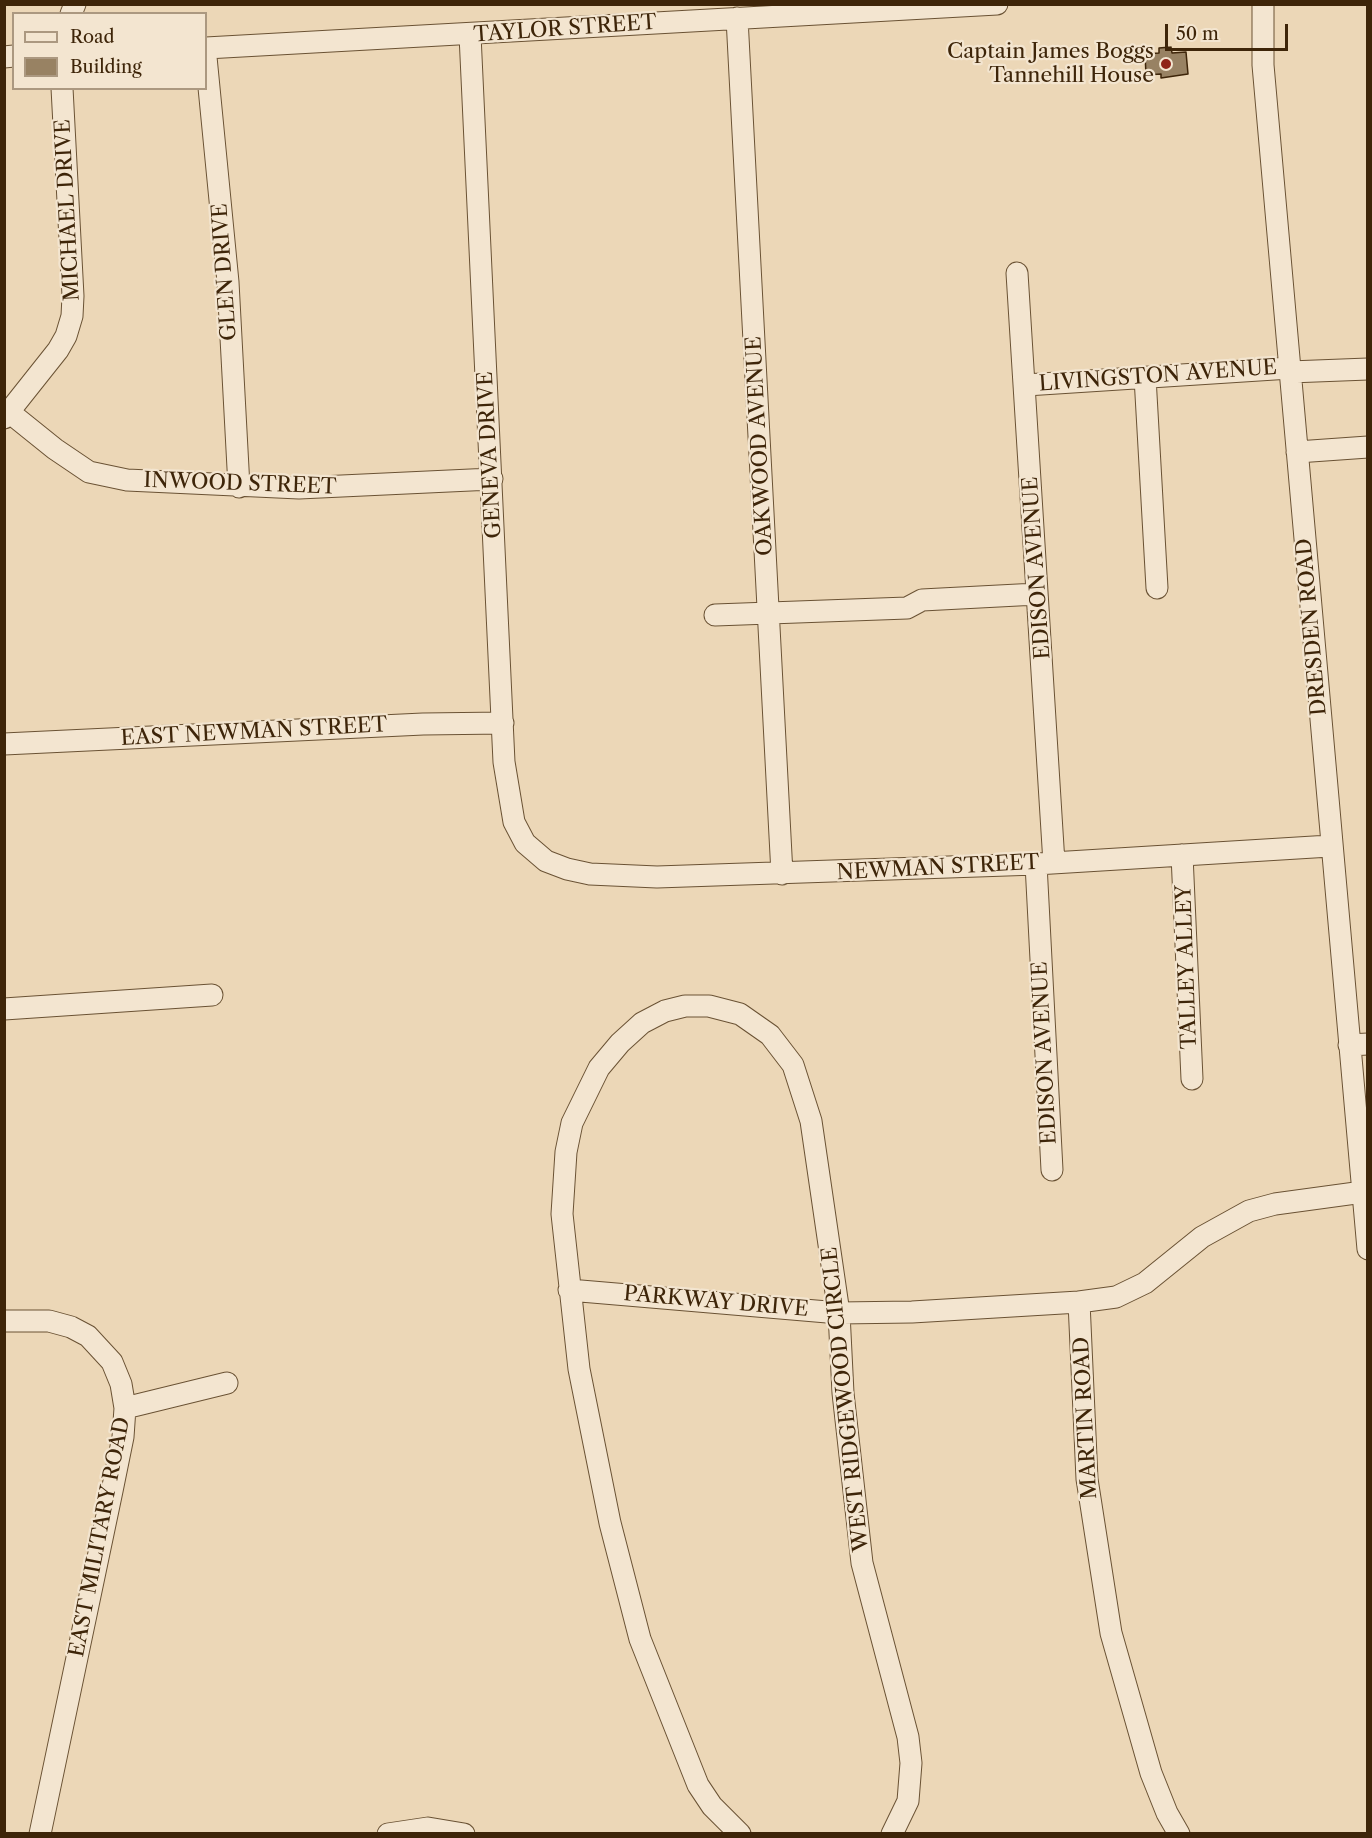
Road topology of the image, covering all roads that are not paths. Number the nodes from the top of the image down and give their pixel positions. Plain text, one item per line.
1 (997, 4) edge
2 (1263, 4) edge
3 (737, 18) junction
4 (470, 35) junction
5 (207, 48) edge
6 (207, 67) edge
7 (62, 90) edge
8 (1017, 273) dead end
9 (1368, 369) edge
10 (1290, 370) junction
11 (1145, 377) junction
12 (1026, 385) junction
13 (7, 415) edge
14 (1368, 447) edge
15 (1297, 452) junction
16 (492, 478) junction
17 (239, 487) junction
18 (1157, 588) dead end
19 (1036, 594) junction
20 (767, 614) junction
21 (715, 615) dead end
22 (503, 723) junction
23 (4, 744) edge
24 (1330, 846) junction
25 (1182, 855) junction
26 (546, 861) joint
27 (1045, 863) junction
28 (783, 874) junction
29 (212, 995) dead end
30 (4, 1009) edge
31 (1358, 1045) edge
32 (1192, 1079) dead end
33 (1052, 1170) dead end
34 (1363, 1192) junction
35 (1368, 1249) edge
36 (569, 1290) junction
37 (1079, 1302) junction
38 (839, 1313) junction
39 (4, 1321) edge
40 (227, 1383) dead end
41 (125, 1408) junction
42 (40, 1833) edge
43 (388, 1833) edge
44 (464, 1833) edge
45 (740, 1833) edge
46 (892, 1833) edge
47 (1179, 1833) edge

1 - 3 street, TAYLOR STREET
2 - 10 street, DRESDEN ROAD
3 - 4 street, TAYLOR STREET
3 - 20 street, OAKWOOD AVENUE
4 - 5 street, TAYLOR STREET
4 - 16 street, GENEVA DRIVE
6 - 17 street, GLEN DRIVE
7 - 13 street, MICHAEL DRIVE
8 - 12 street, EDISON AVENUE
9 - 10 street, LIVINGSTON AVENUE
10 - 11 street, LIVINGSTON AVENUE
10 - 15 street, DRESDEN ROAD
11 - 12 street, LIVINGSTON AVENUE
11 - 18 street
12 - 19 street, EDISON AVENUE
13 - 17 street, INWOOD STREET
14 - 15 street
15 - 24 street, DRESDEN ROAD
16 - 17 street, INWOOD STREET
16 - 22 street, GENEVA DRIVE
19 - 20 street
19 - 27 street, EDISON AVENUE
20 - 21 street
20 - 28 street, OAKWOOD AVENUE
22 - 23 street, EAST NEWMAN STREET
22 - 26 street, GENEVA DRIVE
24 - 25 street, NEWMAN STREET
24 - 31 street, DRESDEN ROAD
25 - 27 street, NEWMAN STREET
25 - 32 street, TALLEY ALLEY
26 - 28 street, NEWMAN STREET
27 - 28 street, NEWMAN STREET
27 - 33 street, EDISON AVENUE
29 - 30 street
31 - 34 street, DRESDEN ROAD
34 - 35 street, DRESDEN ROAD
34 - 37 street
36 - 38 street, PARKWAY DRIVE
36 - 38 street, WEST RIDGEWOOD CIRCLE
36 - 45 street
37 - 38 street, PARKWAY DRIVE
37 - 47 street, MARTIN ROAD
38 - 46 street, WEST RIDGEWOOD CIRCLE
39 - 41 street, EAST MILITARY ROAD
40 - 41 street
41 - 42 street, EAST MILITARY ROAD
43 - 44 street

